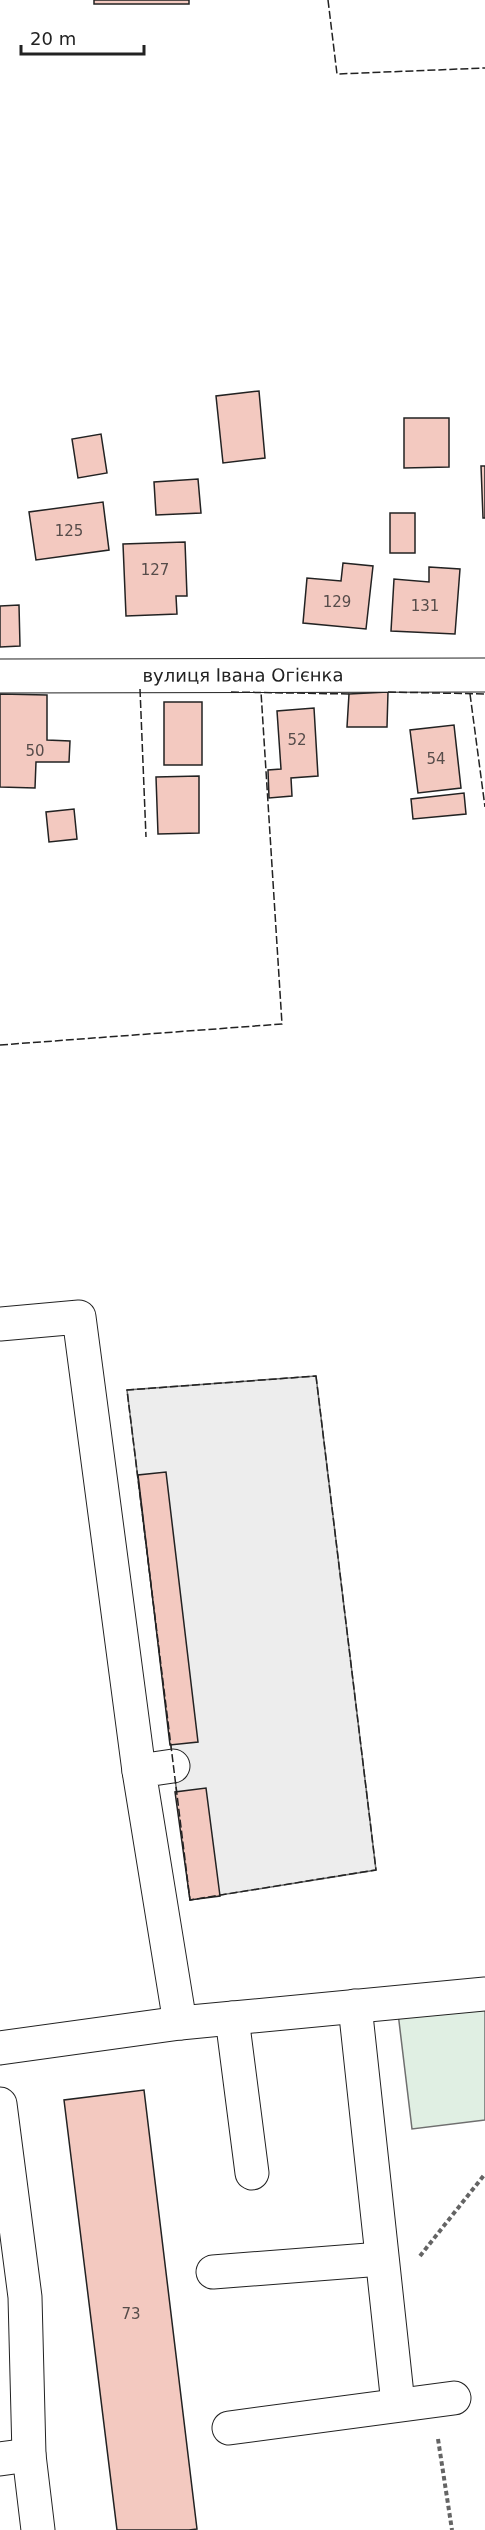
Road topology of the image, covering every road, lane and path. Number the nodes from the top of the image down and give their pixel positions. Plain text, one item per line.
1 (485, 675) edge
2 (0, 676) edge
3 (0, 1324) edge
4 (172, 1766) dead end
5 (139, 1771) junction
6 (485, 1994) edge
7 (356, 2006) junction
8 (232, 2018) junction
9 (180, 2023) junction
10 (0, 2048) edge
11 (0, 2104) edge
12 (252, 2173) dead end
13 (485, 2174) edge
14 (381, 2259) junction
15 (213, 2272) dead end
16 (13, 2299) edge
17 (386, 2299) junction
18 (443, 2400) joint
19 (398, 2404) junction
20 (229, 2428) dead end
21 (15, 2457) edge
22 (38, 2530) edge
23 (452, 2530) edge

1 - 2 street, вулиця Івана Огієнка
3 - 5 street
4 - 5 street
5 - 9 street
6 - 7 street
7 - 8 street
7 - 14 street
8 - 9 street
8 - 12 street
9 - 10 street
11 - 16 street
13 - 17 path
14 - 15 street
14 - 17 street
16 - 21 street
17 - 19 street
18 - 19 street
18 - 23 path
19 - 20 street
21 - 22 street

